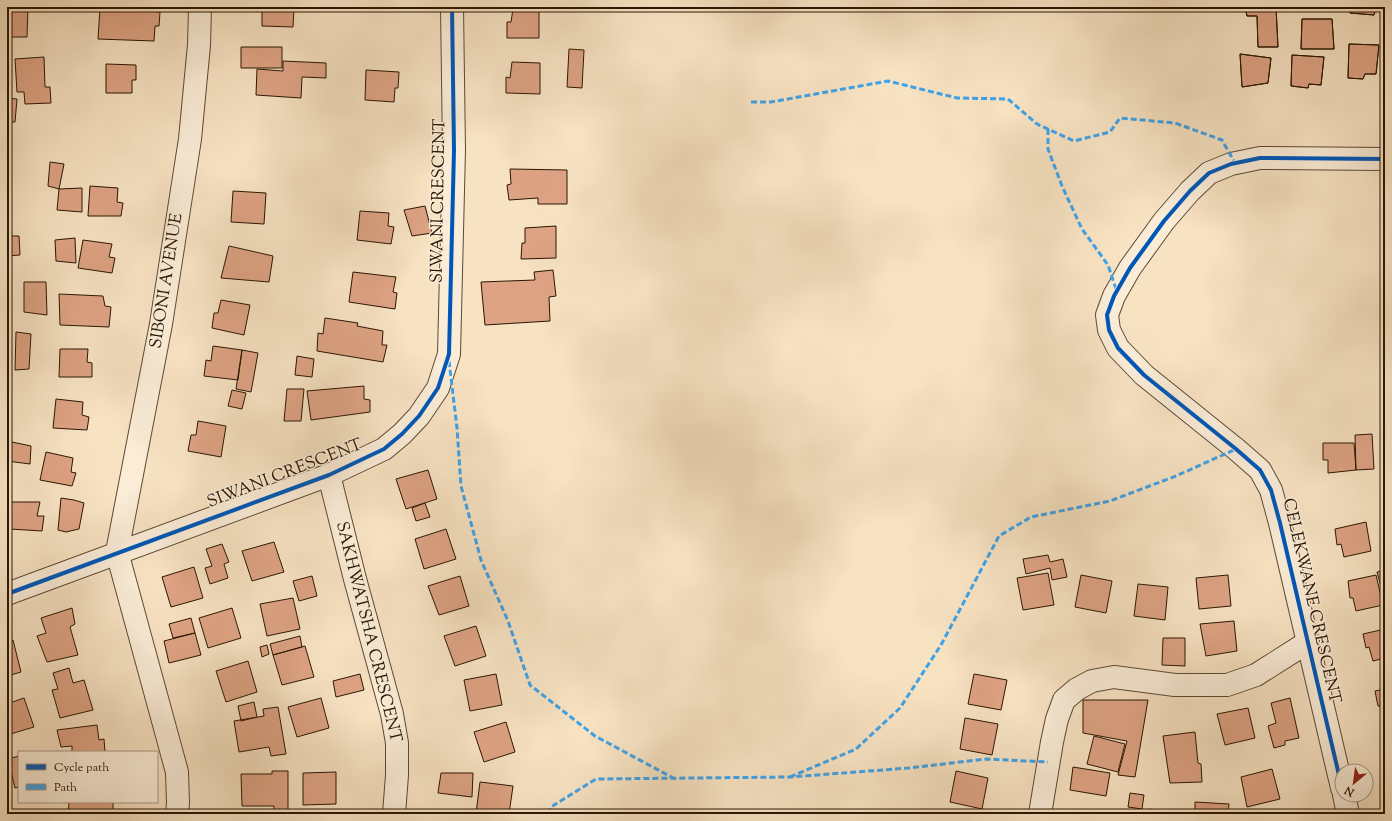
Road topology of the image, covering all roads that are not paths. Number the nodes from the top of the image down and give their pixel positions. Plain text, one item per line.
1 (200, 7) edge
2 (452, 7) edge
3 (1385, 159) edge
4 (330, 475) junction
5 (117, 552) junction
6 (7, 594) edge
7 (1308, 642) junction
8 (1336, 763) edge
9 (1346, 803) edge
10 (177, 814) edge
11 (394, 814) edge
12 (1040, 814) edge
13 (1348, 814) edge

1 - 5 street, SIBONI AVENUE
2 - 4 street, SIWANI CRESCENT
3 - 7 street, CELEKWANE CRESCENT
4 - 5 street, SIWANI CRESCENT
4 - 11 street, SAKHWATSHA CRESCENT
5 - 6 street, SIWANI CRESCENT
5 - 10 street
7 - 8 street, CELEKWANE CRESCENT
7 - 12 street
9 - 13 street

